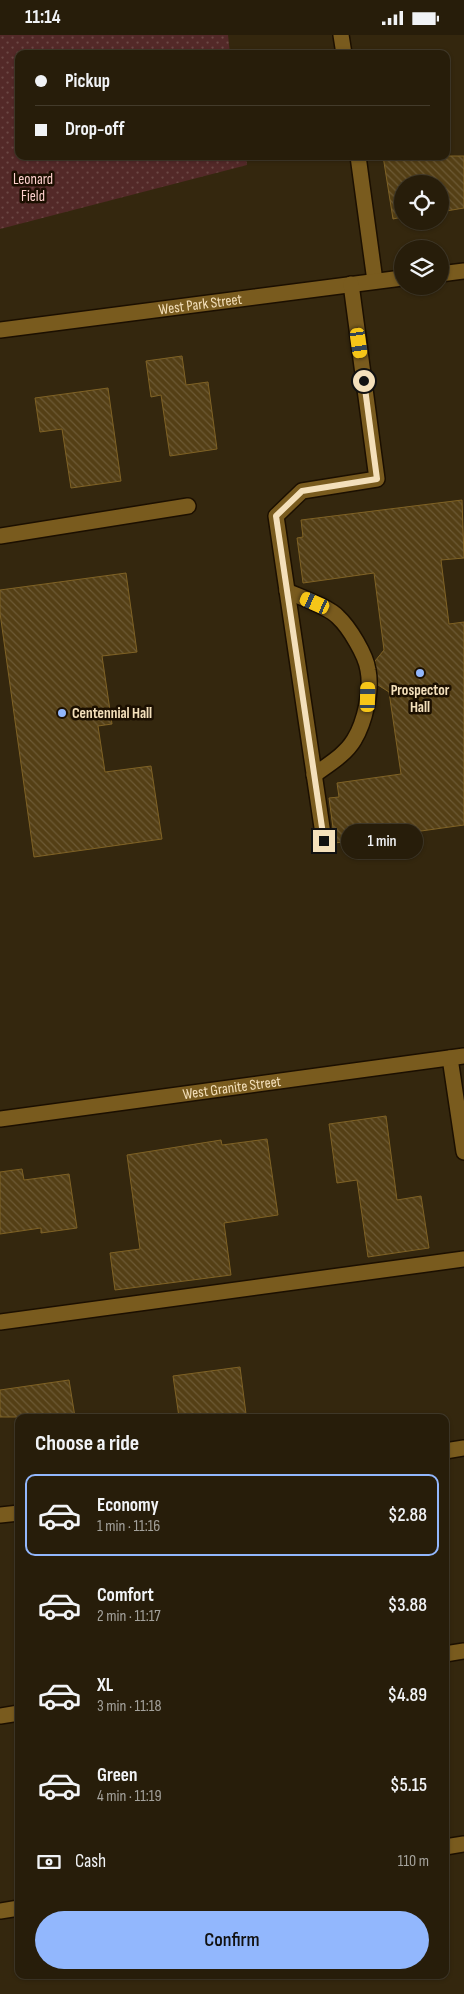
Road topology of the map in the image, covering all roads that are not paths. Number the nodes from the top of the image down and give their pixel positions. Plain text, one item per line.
1 (341, 35) edge
2 (343, 50) edge
3 (359, 160) edge
4 (464, 271) edge
5 (449, 273) edge
6 (394, 279) edge
7 (375, 281) junction
8 (351, 285) junction
9 (0, 330) edge
10 (188, 506) dead end
11 (0, 536) edge
12 (288, 591) junction
13 (314, 775) junction
14 (324, 841) dead end
15 (457, 1057) edge
16 (0, 1119) edge
17 (464, 1152) edge
18 (464, 1259) edge
19 (0, 1322) edge
20 (464, 1448) edge
21 (449, 1450) edge
22 (15, 1513) edge
23 (0, 1515) edge
24 (464, 1651) edge
25 (449, 1653) edge
26 (15, 1714) edge
27 (0, 1716) edge
28 (464, 1844) edge
29 (449, 1846) edge
30 (15, 1909) edge
31 (0, 1911) edge

1 - 2 street
3 - 7 street
4 - 5 street
6 - 7 street, West Park Street
7 - 8 street, West Park Street
8 - 9 street, West Park Street
8 - 12 street
10 - 11 street
12 - 13 street
12 - 13 street
13 - 14 street
15 - 16 street, West Granite Street
15 - 17 street
18 - 19 street
20 - 21 street
22 - 23 street
24 - 25 street
26 - 27 street
28 - 29 street
30 - 31 street

